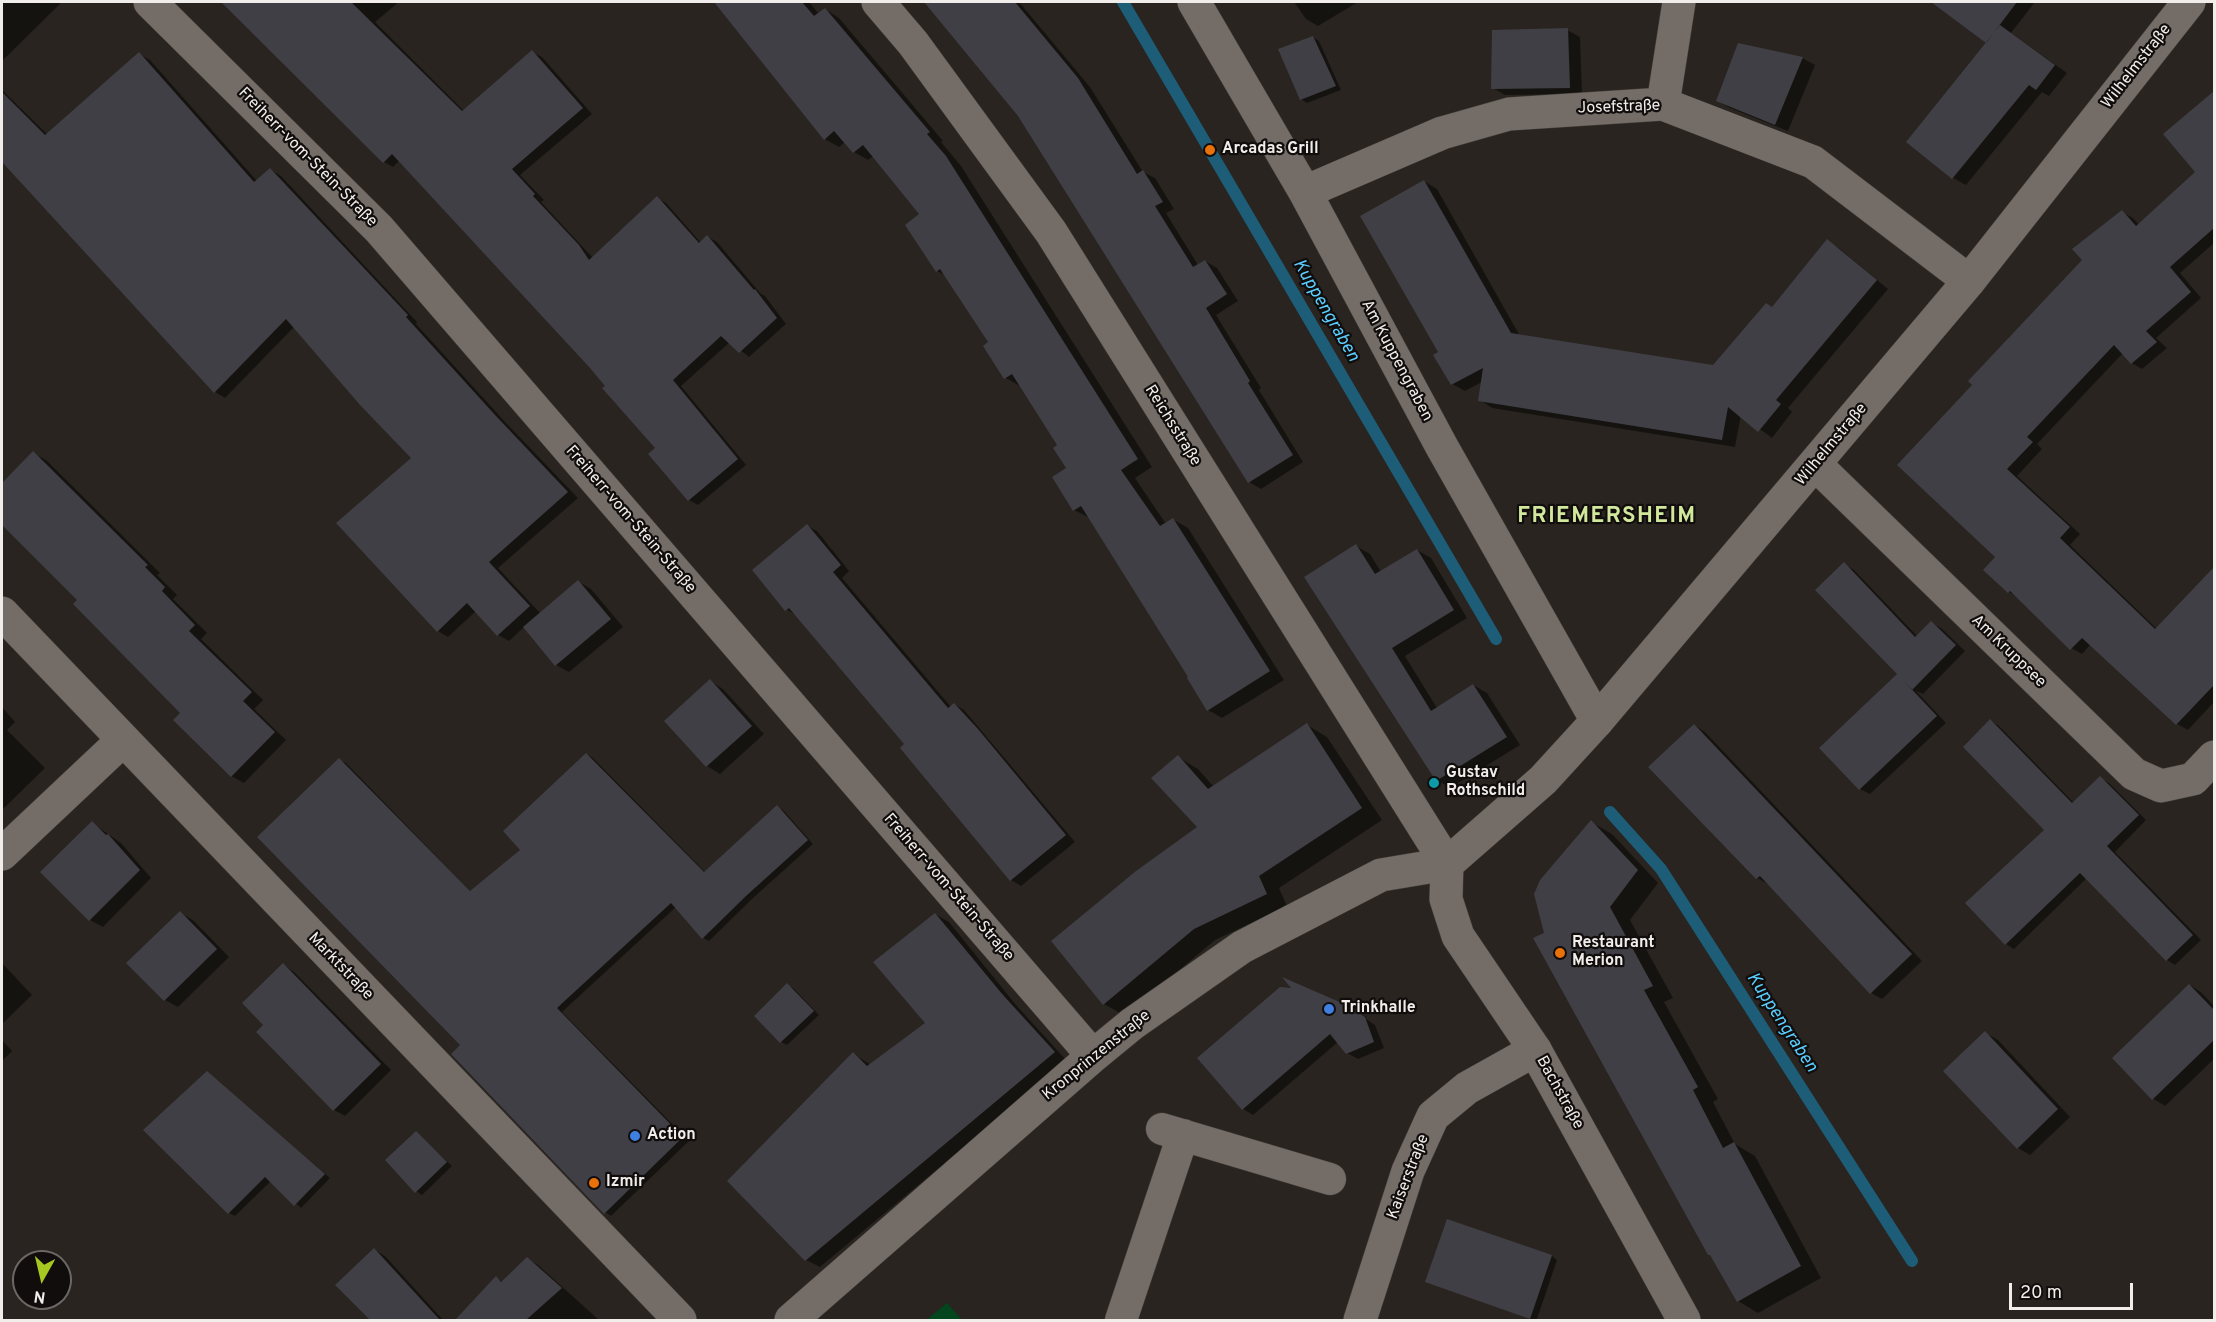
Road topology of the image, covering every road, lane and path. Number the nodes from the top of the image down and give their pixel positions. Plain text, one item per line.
1 (150, 2) edge
2 (878, 2) edge
3 (1194, 2) edge
4 (1679, 2) edge
5 (2189, 2) edge
6 (1663, 104) junction
7 (1305, 192) junction
8 (1969, 282) junction
9 (1816, 465) junction
10 (2, 613) edge
11 (1597, 721) junction
12 (123, 740) junction
13 (2214, 757) edge
14 (2, 854) edge
15 (1447, 864) junction
16 (1535, 1050) junction
17 (1093, 1056) junction
18 (1330, 1179) dead end
19 (680, 1320) edge
20 (791, 1320) edge
21 (1120, 1320) edge
22 (1360, 1320) edge
23 (1684, 1320) edge

1 - 17 street, Freiherr-vom-Stein-Straße
2 - 15 street, Reichsstraße
3 - 7 street, Am Kuppengraben
4 - 6 street
5 - 8 street, Wilhelmstraße
6 - 7 street, Josefstraße
6 - 8 street, Josefstraße
7 - 11 street, Am Kuppengraben
8 - 9 street, Wilhelmstraße
9 - 11 street, Wilhelmstraße
9 - 13 street, Am Kruppsee
10 - 12 street, Marktstraße
11 - 15 street, Wilhelmstraße
12 - 14 street
12 - 19 street, Marktstraße
15 - 16 street, Bachstraße
15 - 17 street, Kronprinzenstraße
16 - 22 street, Kaiserstraße
16 - 23 street, Bachstraße
17 - 20 street, Kronprinzenstraße
18 - 21 street

